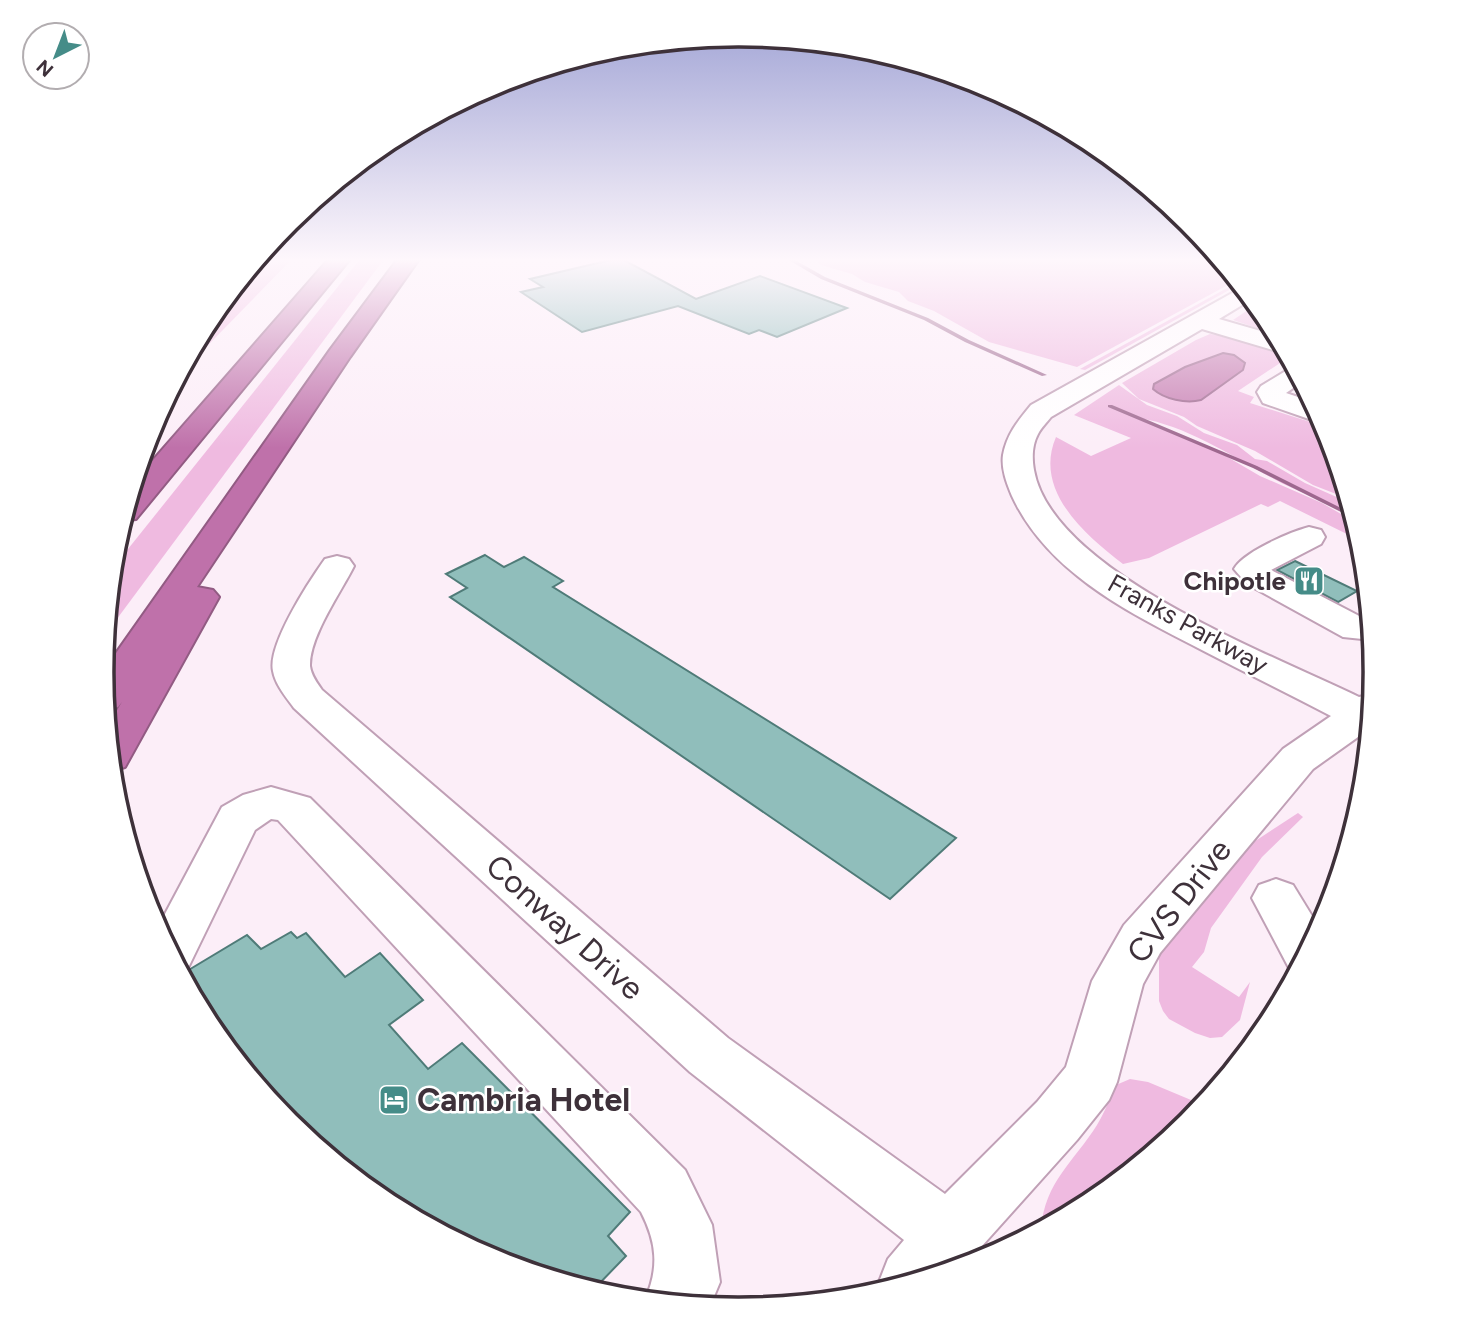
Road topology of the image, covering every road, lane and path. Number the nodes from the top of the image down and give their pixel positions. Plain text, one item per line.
1 (287, 322) edge
2 (363, 322) edge
3 (1195, 322) edge
4 (1204, 322) edge
5 (1268, 341) edge
6 (339, 355) junction
7 (1290, 378) edge
8 (1305, 408) edge
9 (140, 495) edge
10 (1309, 537) dead end
11 (337, 566) dead end
12 (1362, 629) edge
13 (114, 683) edge
14 (1362, 711) edge
15 (1361, 718) edge
16 (118, 743) edge
17 (1276, 898) dead end
18 (175, 942) edge
19 (1301, 943) edge
20 (949, 1235) junction
21 (922, 1269) edge
22 (682, 1293) edge

1 - 9 highway
2 - 6 highway
3 - 14 street, Franks Parkway
4 - 5 street
6 - 13 highway
6 - 16 highway
7 - 8 street
10 - 12 street
11 - 20 street, Conway Drive
15 - 20 street, CVS Drive
17 - 19 street
18 - 22 street
20 - 21 street, CVS Drive

